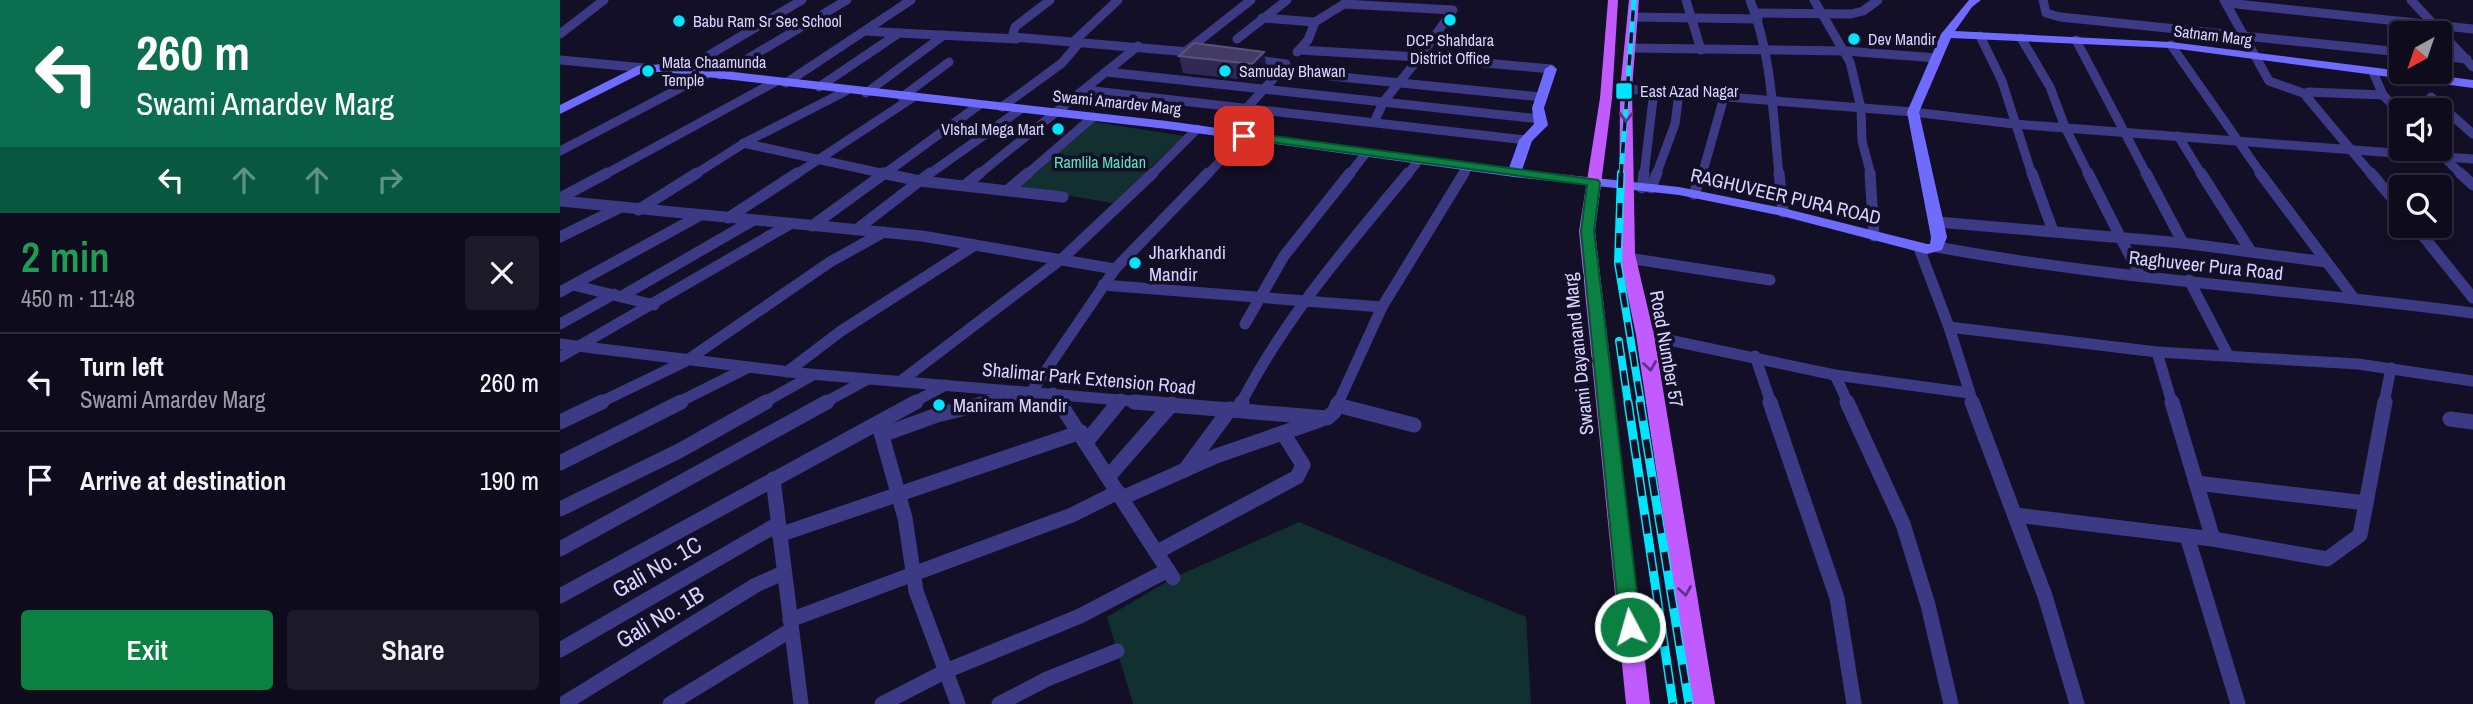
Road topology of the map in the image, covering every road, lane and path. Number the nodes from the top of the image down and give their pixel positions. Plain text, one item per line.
1 (604, 0) edge
2 (802, 0) edge
3 (846, 0) edge
4 (911, 0) edge
5 (1049, 0) edge
6 (1118, 0) edge
7 (1251, 0) edge
8 (1287, 0) edge
9 (1613, 0) edge
10 (1686, 0) edge
11 (1750, 0) edge
12 (1814, 0) edge
13 (1878, 0) edge
14 (1976, 0) edge
15 (2043, 0) edge
16 (2410, 0) edge
17 (1347, 2) edge
18 (2226, 2) edge
19 (1633, 8) edge
20 (1822, 14) junction
21 (1756, 16) junction
22 (1262, 18) junction
23 (1690, 20) junction
24 (2398, 21) edge
25 (2430, 21) edge
26 (1315, 22) junction
27 (2452, 27) edge
28 (2473, 29) edge
29 (865, 31) junction
30 (899, 33) junction
31 (560, 34) edge
32 (1947, 34) junction
33 (944, 35) junction
34 (2244, 35) junction
35 (1980, 36) junction
36 (2021, 38) junction
37 (1017, 39) junction
38 (1237, 39) dead end
39 (2076, 40) junction
40 (2452, 42) edge
41 (1076, 43) junction
42 (2171, 45) junction
43 (1138, 46) junction
44 (1630, 48) junction
45 (1298, 50) junction
46 (1701, 50) junction
47 (1765, 50) junction
48 (1186, 51) junction
49 (1845, 51) junction
50 (2389, 51) edge
51 (1216, 55) edge
52 (2255, 55) junction
53 (1237, 57) edge
54 (1420, 57) junction
55 (1937, 58) junction
56 (2469, 59) edge
57 (560, 60) edge
58 (949, 62) dead end
59 (1283, 67) junction
60 (2473, 67) edge
61 (644, 69) junction
62 (1551, 69) joint
63 (684, 70) junction
64 (1107, 72) junction
65 (2374, 72) junction
66 (715, 74) junction
67 (780, 82) junction
68 (1400, 83) junction
69 (2473, 85) edge
70 (819, 87) junction
71 (1263, 89) junction
72 (1626, 89) junction
73 (1085, 90) junction
74 (846, 91) junction
75 (1654, 91) junction
76 (866, 93) junction
77 (1679, 93) junction
78 (2306, 94) junction
79 (2383, 95) junction
80 (907, 97) junction
81 (1542, 97) junction
82 (1724, 97) junction
83 (2431, 97) dead end
84 (1384, 101) junction
85 (1773, 101) junction
86 (2389, 101) edge
87 (979, 105) junction
88 (1002, 107) junction
89 (1247, 107) junction
90 (1861, 108) junction
91 (1021, 109) junction
92 (560, 110) edge
93 (1913, 112) junction
94 (1053, 113) junction
95 (1093, 117) junction
96 (1540, 119) junction
97 (1374, 122) junction
98 (2014, 124) junction
99 (2065, 127) junction
100 (1197, 129) junction
101 (2126, 132) junction
102 (1224, 133) junction
103 (2473, 134) edge
104 (2178, 135) junction
105 (1244, 136) junction
106 (1526, 140) junction
107 (2236, 140) junction
108 (743, 143) junction
109 (2353, 149) junction
110 (560, 151) edge
111 (2389, 152) edge
112 (1366, 153) junction
113 (2452, 158) edge
114 (819, 159) junction
115 (2473, 159) edge
116 (1419, 160) junction
117 (2448, 161) edge
118 (1468, 167) junction
119 (1514, 173) junction
120 (883, 174) junction
121 (920, 181) junction
122 (1594, 183) junction
123 (965, 185) junction
124 (2473, 185) edge
125 (1639, 187) junction
126 (1007, 190) junction
127 (1694, 194) junction
128 (2389, 194) edge
129 (1063, 197) dead end
130 (560, 199) edge
131 (621, 208) junction
132 (638, 210) junction
133 (1783, 212) junction
134 (699, 216) junction
135 (728, 218) junction
136 (752, 220) junction
137 (1937, 222) junction
138 (791, 224) junction
139 (812, 226) junction
140 (856, 230) junction
141 (2053, 231) junction
142 (884, 232) junction
143 (1874, 236) junction
144 (560, 237) edge
145 (2121, 237) junction
146 (2425, 238) edge
147 (2183, 243) junction
148 (975, 245) junction
149 (1937, 247) junction
150 (1919, 248) junction
151 (2250, 250) junction
152 (1628, 258) junction
153 (1060, 259) junction
154 (2326, 262) junction
155 (1115, 269) junction
156 (2140, 276) junction
157 (1770, 280) dead end
158 (2189, 281) junction
159 (573, 285) junction
160 (1104, 285) junction
161 (560, 292) edge
162 (618, 295) junction
163 (2353, 297) junction
164 (2473, 298) edge
165 (1255, 299) junction
166 (1302, 302) junction
167 (654, 305) junction
168 (1382, 307) junction
169 (2473, 313) edge
170 (560, 324) edge
171 (1245, 324) dead end
172 (1949, 327) junction
173 (1645, 335) junction
174 (560, 344) edge
175 (580, 346) junction
176 (2157, 352) junction
177 (2228, 355) junction
178 (1755, 356) junction
179 (560, 357) edge
180 (686, 361) junction
181 (747, 368) junction
182 (2391, 369) junction
183 (788, 372) junction
184 (1835, 374) junction
185 (813, 375) junction
186 (868, 379) junction
187 (901, 381) junction
188 (2473, 381) edge
189 (947, 385) junction
190 (1032, 391) junction
191 (1053, 393) junction
192 (1969, 393) junction
193 (1121, 400) junction
194 (1172, 404) junction
195 (1337, 405) junction
196 (1234, 409) junction
197 (1327, 418) junction
198 (2450, 419) dead end
199 (560, 422) edge
200 (2473, 422) edge
201 (1414, 425) dead end
202 (880, 428) junction
203 (1283, 433) junction
204 (1084, 437) junction
205 (560, 463) edge
206 (1184, 470) junction
207 (1108, 477) junction
208 (773, 479) junction
209 (2196, 483) junction
210 (899, 494) junction
211 (1120, 495) junction
212 (2366, 503) junction
213 (560, 509) edge
214 (2016, 515) junction
215 (778, 529) junction
216 (2187, 536) junction
217 (2213, 540) junction
218 (560, 549) edge
219 (1157, 552) junction
220 (913, 572) junction
221 (783, 573) junction
222 (560, 596) edge
223 (791, 625) junction
224 (560, 650) edge
225 (1117, 651) dead end
226 (946, 671) junction
227 (563, 704) edge
228 (670, 704) edge
229 (801, 704) edge
230 (882, 704) edge
231 (958, 704) edge
232 (999, 704) edge
233 (1638, 704) edge
234 (1703, 704) edge
235 (1854, 704) edge
236 (1951, 704) edge
237 (2077, 704) edge
238 (2238, 704) edge

1 - 31 street
2 - 63 street
3 - 66 street
4 - 29 street
5 - 37 street
6 - 41 street
7 - 48 street
8 - 22 street
9 - 122 main road, Swami Dayanand Marg
10 - 23 street
11 - 21 street
12 - 20 street
13 - 20 street
14 - 32 street
15 - 34 street
16 - 25 street
17 - 26 street
17 - 54 street
18 - 24 street
18 - 34 street
19 - 23 street
19 - 44 main road, Road Number 57
20 - 21 street
20 - 49 street
21 - 23 street
21 - 47 street
22 - 26 street
22 - 38 street
23 - 46 street
26 - 45 street
27 - 28 street
29 - 30 street
29 - 67 street
30 - 33 street
30 - 70 street
32 - 35 street, Satnam Marg
32 - 55 street
33 - 37 street
33 - 76 street
34 - 50 street
34 - 52 street
35 - 36 street, Satnam Marg
35 - 98 street
36 - 39 street, Satnam Marg
36 - 99 street
37 - 41 street
39 - 42 street, Satnam Marg
39 - 101 street
40 - 56 street
41 - 43 street
41 - 88 street
42 - 52 street, Satnam Marg
42 - 107 street
43 - 48 street
43 - 64 street
44 - 46 street
44 - 72 main road, Road Number 57
45 - 54 street
45 - 59 street
46 - 47 street
47 - 49 street
47 - 85 street
48 - 51 street
49 - 55 street
49 - 90 street
52 - 65 street, Satnam Marg
52 - 78 street
53 - 59 street
54 - 62 street
54 - 68 street
55 - 93 street
56 - 60 street
57 - 61 street, Swami Amardev Marg
58 - 80 street
59 - 68 street
59 - 71 street
61 - 63 street, Swami Amardev Marg
61 - 92 street
62 - 81 street
63 - 66 street, Swami Amardev Marg
64 - 71 street
64 - 73 street
65 - 69 street, Satnam Marg
65 - 79 street
66 - 67 street, Swami Amardev Marg
66 - 110 street
67 - 70 street, Swami Amardev Marg
67 - 130 street
68 - 81 street
68 - 84 street
70 - 74 street, Swami Amardev Marg
71 - 84 street
71 - 89 street
72 - 75 street
72 -> 125 main road, Road Number 57
73 - 89 street
73 - 94 street
74 - 76 street, Swami Amardev Marg
74 - 108 street
75 - 77 street
75 - 125 street
76 - 80 street, Swami Amardev Marg
77 - 82 street
77 - 125 street
78 - 79 street
78 - 109 street
79 - 86 street
80 - 87 street, Swami Amardev Marg
80 - 114 street
81 - 96 street
82 - 85 street
82 - 127 street
83 - 103 street
84 - 96 street
84 - 97 street
85 - 90 street
85 - 133 street
87 - 88 street, Swami Amardev Marg
87 - 120 street
88 - 91 street, Swami Amardev Marg
89 - 97 street
89 - 102 street
90 - 93 street
90 - 143 street
91 - 94 street, Swami Amardev Marg
91 - 121 street
93 - 98 street
93 - 137 street
94 - 95 street, Swami Amardev Marg
94 - 123 street
95 - 100 street, Swami Amardev Marg
95 - 126 street
96 - 106 street
97 - 106 street
98 - 99 street
98 - 141 street
99 - 101 street
99 - 145 street
100 - 102 street, Swami Amardev Marg
100 - 153 street
101 - 104 street
101 - 147 street
102 - 105 street, Swami Amardev Marg
104 - 107 street
104 - 151 street
105 - 112 street, Swami Amardev Marg
105 - 155 street
106 - 119 street
107 - 109 street
107 - 154 street
108 - 114 street
108 - 132 street
109 - 111 street
109 - 128 street
112 - 116 street, Swami Amardev Marg
112 - 165 street
113 - 115 street
114 - 120 street
114 - 135 street
116 - 118 street, Swami Amardev Marg
116 - 166 street
117 - 124 street
118 - 119 street, Swami Amardev Marg
118 - 168 street
119 - 122 street, Swami Amardev Marg
120 - 121 street
120 - 139 street
121 - 123 street
121 - 140 street
122 - 125 street, Swami Amardev Marg
122 - 233 main road, Swami Dayanand Marg
123 - 126 street
125 - 127 street, RAGHUVEER PURA ROAD
125 - 152 main road, Road Number 57
126 - 129 street
127 - 133 street, RAGHUVEER PURA ROAD
130 - 131 street
131 - 132 street
131 - 144 street
132 - 134 street
133 - 143 street, RAGHUVEER PURA ROAD
134 - 135 street
134 - 159 street
135 - 136 street
136 - 138 street
136 - 162 street
137 - 141 street
137 - 149 street
138 - 139 street
138 - 167 street
139 - 140 street
140 - 142 street
141 - 145 street
142 - 148 street
142 - 180 street
143 - 150 street, RAGHUVEER PURA ROAD
145 - 147 street
145 - 156 street
146 - 164 street
147 - 151 street
148 - 153 street
148 - 183 street
149 - 150 street, RAGHUVEER PURA ROAD
149 - 156 street, Raghuveer Pura Road
150 - 172 street
151 - 154 street
152 - 157 street
152 - 173 main road, Road Number 57
153 - 155 street
153 - 187 street
154 - 163 street
155 - 160 street
156 - 158 street, Raghuveer Pura Road
158 - 163 street, Raghuveer Pura Road
158 - 177 street
159 - 161 street
159 - 162 street
160 - 165 street
160 - 190 street
162 - 167 street
162 - 170 street
163 - 169 street, Raghuveer Pura Road
165 - 166 street
165 - 171 street
166 - 168 street
166 - 196 street
167 - 175 street
168 - 195 street
172 - 176 street
172 - 192 street
173 - 178 street
173 -> 234 main road, Road Number 57
174 - 175 street, Shalimar Park Extension Road
175 - 179 street
175 - 180 street, Shalimar Park Extension Road
176 - 177 street
176 - 209 street
177 - 182 street
178 - 184 street
178 - 235 street
180 - 181 street, Shalimar Park Extension Road
180 - 199 street
181 - 183 street, Shalimar Park Extension Road
181 - 205 street
182 - 188 street
182 - 212 street
183 - 185 street, Shalimar Park Extension Road
184 - 192 street
184 - 236 street
185 - 186 street, Shalimar Park Extension Road
185 - 213 street
186 - 187 street, Shalimar Park Extension Road
186 - 218 street
187 - 189 street, Shalimar Park Extension Road
189 - 190 street, Shalimar Park Extension Road
189 - 202 street
190 - 191 street, Shalimar Park Extension Road
190 - 202 street
191 - 193 street, Shalimar Park Extension Road
191 - 204 street
192 - 214 street
193 - 194 street, Shalimar Park Extension Road
193 - 204 street
194 - 196 street, Shalimar Park Extension Road
194 - 207 street
195 - 197 street
195 - 201 street
196 - 197 street, Shalimar Park Extension Road
196 - 206 street
197 - 203 street
198 - 200 street
202 - 208 street
202 - 210 street
203 - 206 street
203 - 219 street
204 - 207 street
204 - 210 street, Gali No. 1C
206 - 211 street
207 - 211 street
208 - 215 street
208 - 222 street
209 - 212 street
209 - 217 street
210 - 215 street, Gali No. 1C
210 - 220 street
211 - 219 street
211 - 220 street
212 - 217 street
214 - 216 street
214 - 237 street
215 - 221 street
215 - 224 street, Gali No. 1C
216 - 217 street
216 - 238 street
219 - 226 street
220 - 223 street
220 - 226 street
221 - 223 street
221 - 227 street, Gali No. 1B
223 - 228 street
223 - 229 street
225 - 232 street
226 - 230 street
226 - 231 street

